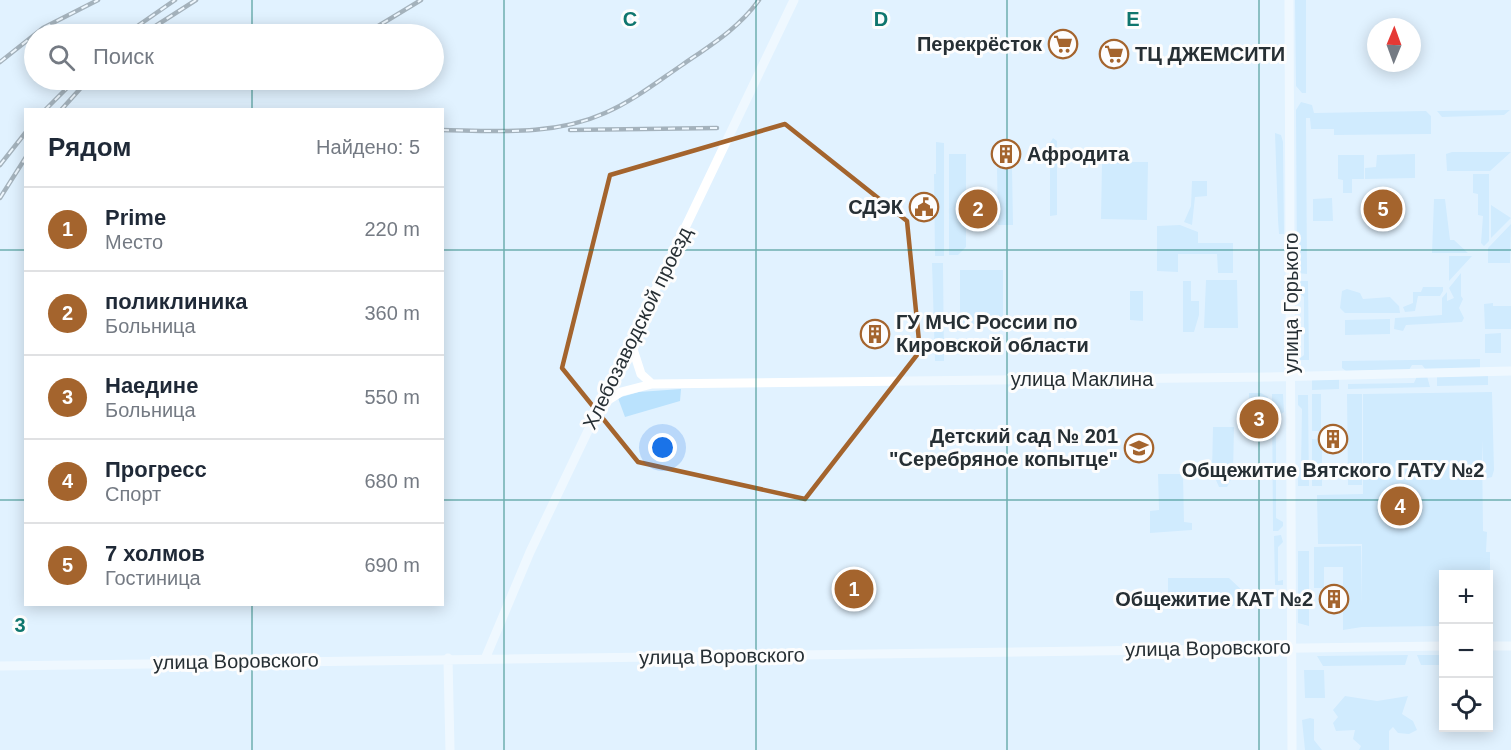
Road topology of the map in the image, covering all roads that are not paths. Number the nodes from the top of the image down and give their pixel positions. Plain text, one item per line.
1 (794, 0) edge
2 (1288, 0) edge
3 (631, 343) junction
4 (1511, 371) edge
5 (1292, 376) junction
6 (652, 384) junction
7 (602, 404) junction
8 (1439, 646) edge
9 (1493, 646) edge
10 (1511, 646) edge
11 (1291, 647) junction
12 (448, 658) junction
13 (485, 659) junction
14 (0, 666) edge
15 (450, 750) edge
16 (1292, 750) edge

1 - 3 street, Хлебозаводской проезд
2 - 5 street, улица Горького
3 - 6 street
3 - 7 street, Хлебозаводской проезд
4 - 5 street, улица Маклина
5 - 6 street, улица Маклина
5 - 11 street, улица Горького
6 - 7 street, улица Маклина
7 - 13 street, Хлебозаводской проезд
8 - 11 street, улица Воровского
9 - 10 street
11 - 13 street, улица Воровского
11 - 16 street, улица Горького
12 - 13 street, улица Воровского
12 - 14 street, улица Воровского
12 - 15 street

